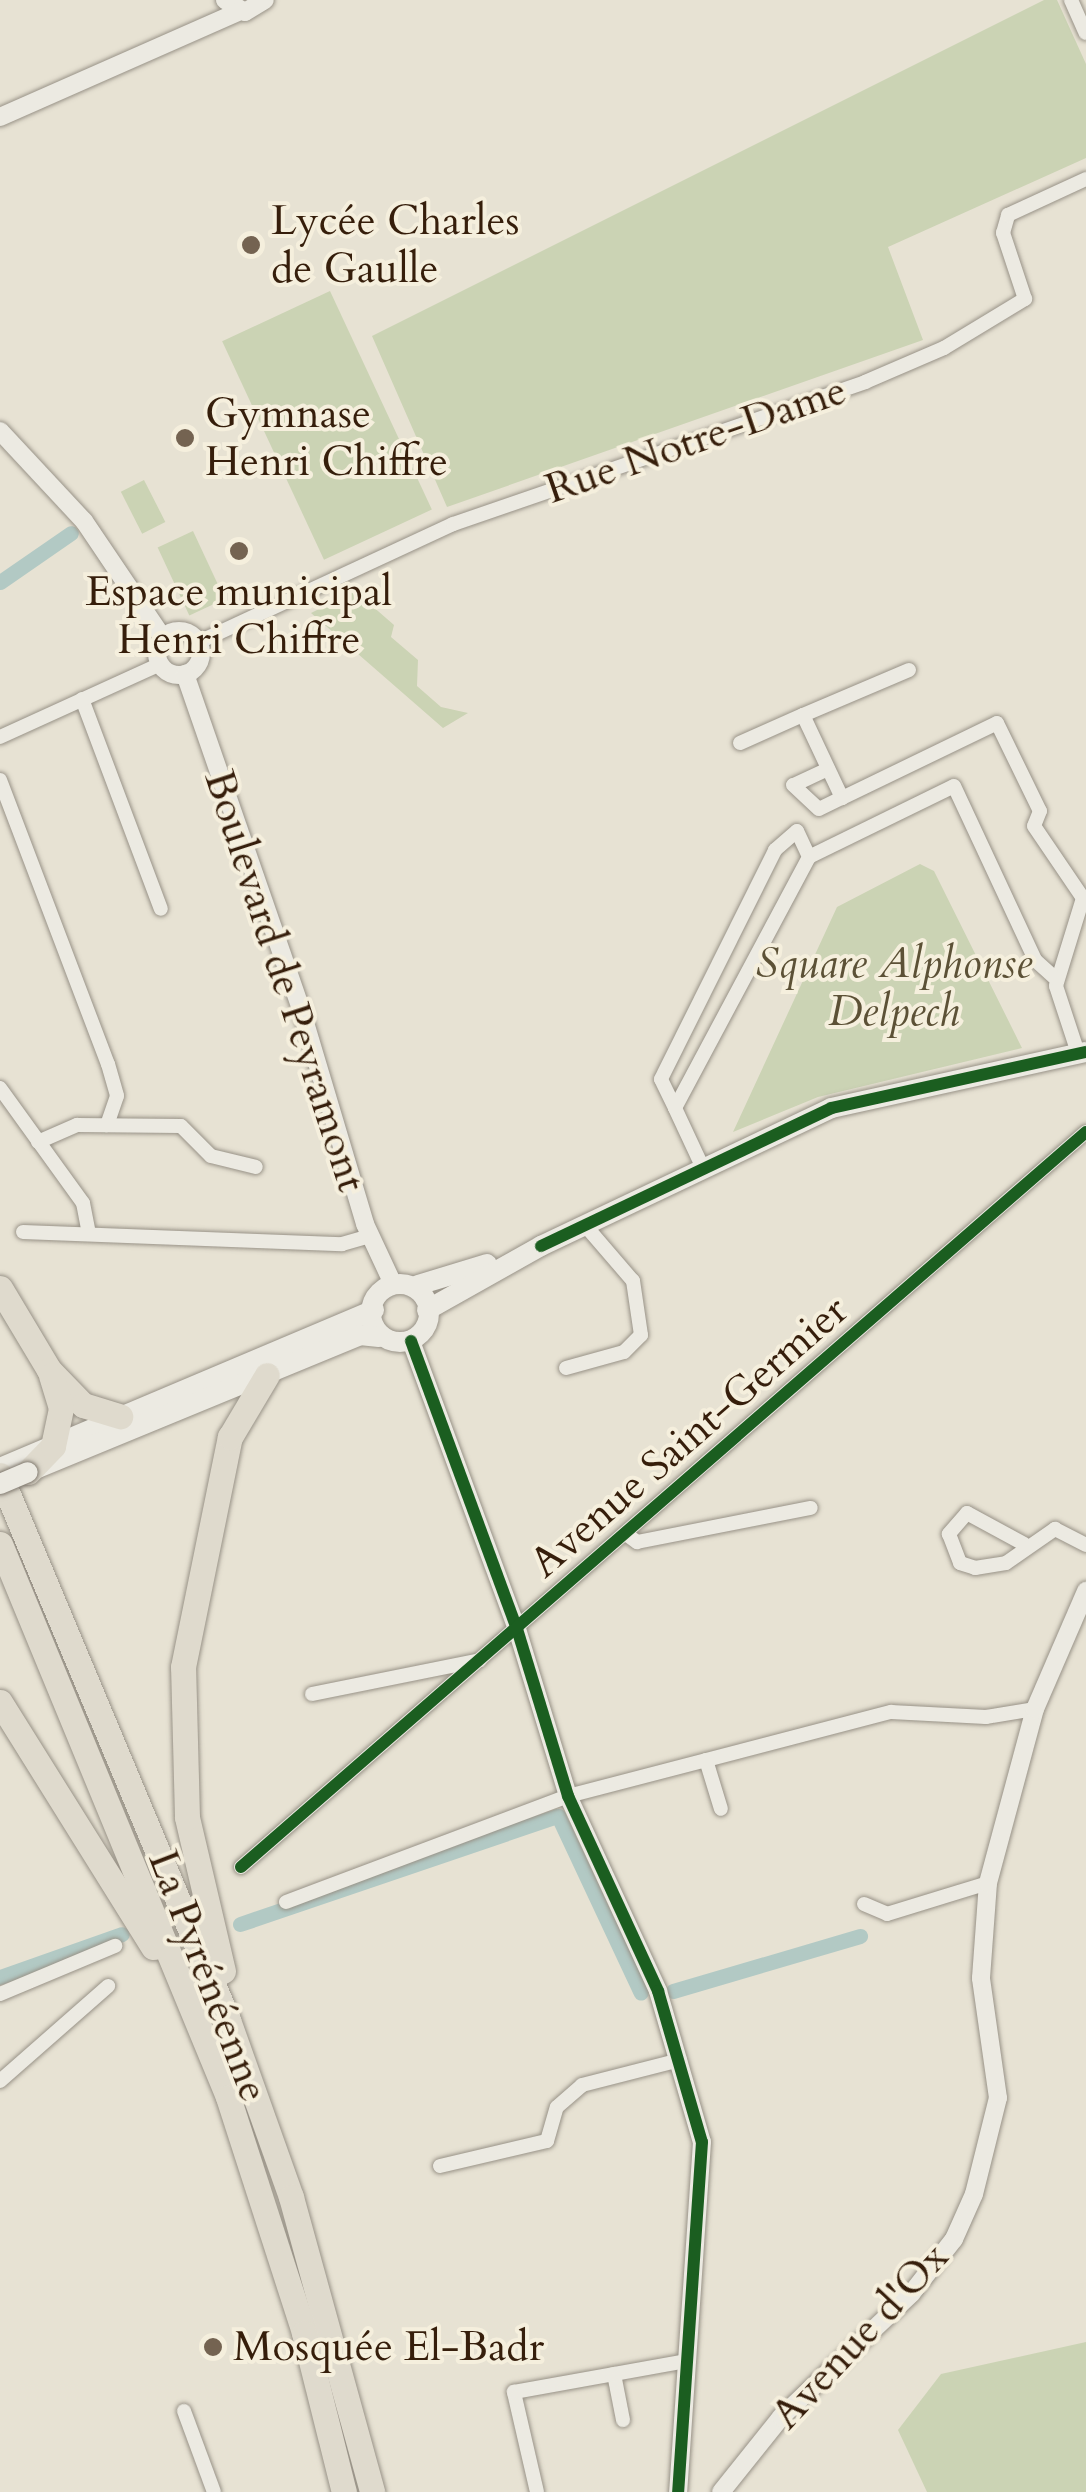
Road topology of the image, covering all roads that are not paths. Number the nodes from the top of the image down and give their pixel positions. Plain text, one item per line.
1 (265, 0) edge
2 (1071, 0) edge
3 (228, 4) edge
4 (1086, 33) edge
5 (0, 117) edge
6 (1086, 179) edge
7 (0, 431) edge
8 (163, 638) junction
9 (198, 642) junction
10 (160, 664) junction
11 (909, 670) dead end
12 (185, 674) junction
13 (82, 699) junction
14 (803, 714) junction
15 (0, 736) edge
16 (740, 743) dead end
17 (828, 769) junction
18 (0, 780) edge
19 (842, 798) junction
20 (812, 806) junction
21 (796, 831) junction
22 (809, 857) junction
23 (161, 909) dead end
24 (1056, 979) junction
25 (1082, 1053) edge
26 (0, 1088) edge
27 (675, 1108) junction
28 (107, 1126) junction
29 (1086, 1132) edge
30 (38, 1142) junction
31 (702, 1166) junction
32 (256, 1167) dead end
33 (584, 1224) junction
34 (23, 1232) dead end
35 (89, 1233) junction
36 (370, 1236) junction
37 (541, 1246) junction
38 (393, 1284) junction
39 (418, 1285) junction
40 (0, 1288) edge
41 (374, 1310) junction
42 (427, 1310) junction
43 (378, 1337) junction
44 (411, 1341) junction
45 (566, 1368) dead end
46 (49, 1370) junction
47 (267, 1375) junction
48 (120, 1416) junction
49 (53, 1446) junction
50 (12, 1469) edge
51 (0, 1484) edge
52 (812, 1508) dead end
53 (626, 1534) junction
54 (0, 1544) edge
55 (1024, 1544) junction
56 (1086, 1545) edge
57 (1086, 1591) edge
58 (517, 1629) junction
59 (481, 1660) junction
60 (312, 1694) dead end
61 (0, 1702) edge
62 (1036, 1709) junction
63 (706, 1760) junction
64 (568, 1796) junction
65 (721, 1809) dead end
66 (241, 1867) dead end
67 (988, 1883) junction
68 (286, 1902) dead end
69 (864, 1904) dead end
70 (115, 1946) dead end
71 (108, 1986) dead end
72 (0, 1994) edge
73 (228, 2020) junction
74 (680, 2060) junction
75 (0, 2081) edge
76 (228, 2096) junction
77 (440, 2166) dead end
78 (687, 2361) junction
79 (614, 2374) junction
80 (184, 2411) dead end
81 (624, 2420) dead end
82 (214, 2492) edge
83 (344, 2492) edge
84 (372, 2492) edge
85 (537, 2492) edge
86 (678, 2492) edge
87 (721, 2492) edge

1 - 3 street
2 - 4 street
3 - 5 street
6 - 9 street, Rue Notre-Dame
7 - 8 street
8 - 9 street
8 - 10 street
9 - 12 street
10 - 12 street
10 - 13 street
11 - 14 street
12 - 36 street, Boulevard de Peyramont
13 - 15 street
13 - 23 street
14 - 16 street
14 - 17 street
17 - 19 street
17 - 20 street
18 - 28 street
19 - 20 street
19 - 24 street
20 - 21 street
21 - 22 street
21 - 27 street
22 - 24 street
22 - 27 street
24 - 25 street
25 - 31 main road
26 - 30 street
27 - 31 street
28 - 30 street
28 - 32 street
29 - 53 street, Avenue Saint-Germier
30 - 35 street
31 - 33 main road
33 - 37 main road
33 - 45 street
34 - 35 street
35 - 36 street
36 - 38 street, Boulevard de Peyramont
37 - 39 main road
37 - 42 main road
38 - 39 main road
38 - 41 main road
39 - 42 main road
40 - 46 highway
41 - 43 main road
41 - 48 main road
42 - 44 main road
43 - 44 main road
43 - 47 main road
44 - 58 street
46 - 48 highway
46 - 49 highway
47 - 50 main road
47 - 73 highway
48 - 49 main road
49 - 50 highway
50 - 51 main road, bridge
50 - 73 highway, La Pyrénéenne
52 - 53 street
53 - 58 street, Avenue Saint-Germier
54 - 76 highway, La Pyrénéenne
55 - 55 street
55 - 56 street
57 - 62 street, Avenue d'Ox
58 - 59 street, Avenue Saint-Germier
58 - 64 street
59 - 60 street
59 - 66 street, Avenue Saint-Germier
61 - 76 highway
62 - 63 street
62 - 67 street, Avenue d'Ox
63 - 64 street
63 - 65 street
64 - 68 street
64 - 74 street
67 - 69 street
67 - 87 street, Avenue d'Ox
70 - 72 street
71 - 75 street
73 - 84 highway, La Pyrénéenne
74 - 77 street
74 - 78 street
76 - 83 highway, La Pyrénéenne
78 - 79 street
78 - 86 street
79 - 81 street
79 - 85 street
80 - 82 street

